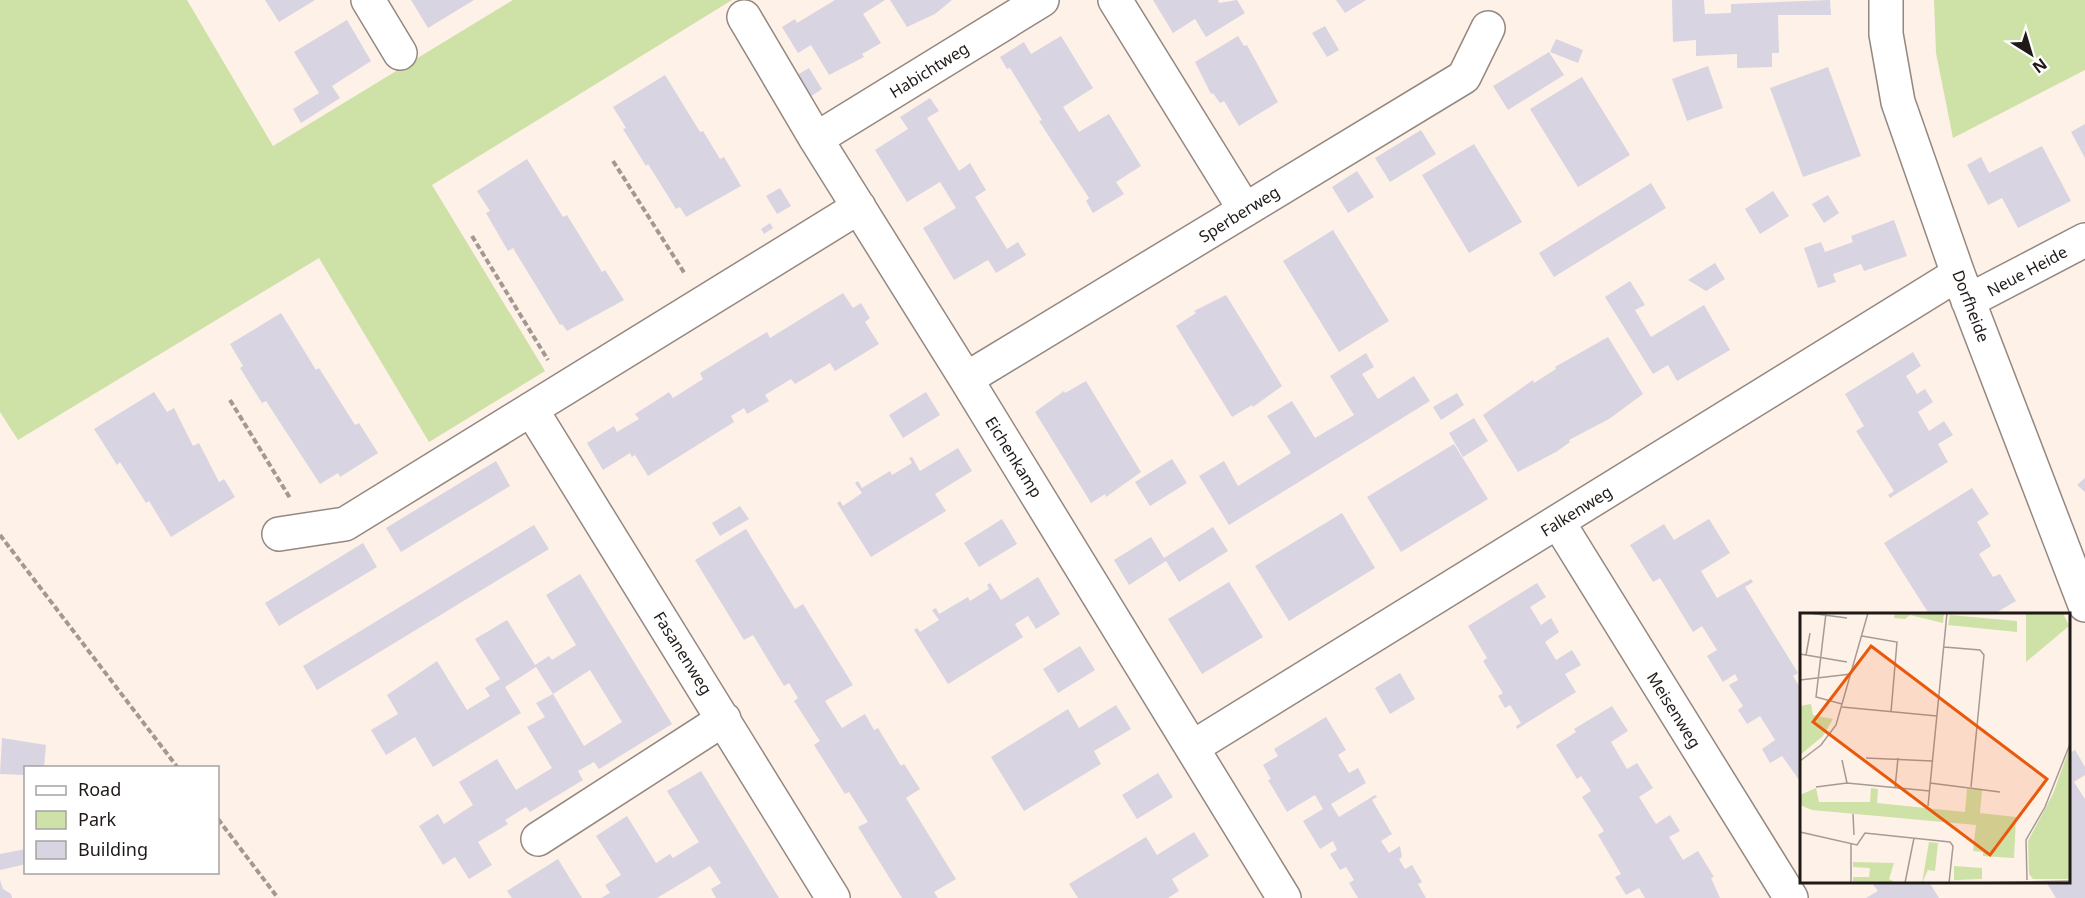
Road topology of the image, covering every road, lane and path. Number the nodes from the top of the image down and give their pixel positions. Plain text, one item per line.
1 (368, 0) edge
2 (1042, 0) edge
3 (1115, 0) edge
4 (1886, 0) edge
5 (744, 17) dead end
6 (1488, 28) dead end
7 (400, 54) dead end
8 (816, 139) junction
9 (613, 162) dead end
10 (859, 207) junction
11 (1245, 210) junction
12 (472, 236) dead end
13 (2085, 240) edge
14 (1963, 287) junction
15 (704, 303) junction
16 (966, 379) junction
17 (565, 388) junction
18 (230, 400) dead end
19 (531, 410) junction
20 (1558, 522) junction
21 (294, 532) joint
22 (0, 535) edge
23 (2079, 570) edge
24 (2085, 605) edge
25 (724, 719) junction
26 (1193, 747) junction
27 (176, 766) edge
28 (219, 820) edge
29 (538, 839) dead end
30 (278, 898) edge
31 (833, 898) edge
32 (1284, 898) edge
33 (1791, 898) edge

1 - 7 street
2 - 8 street, Habichtweg
3 - 11 street
4 - 14 street, Dorfheide
5 - 8 street, Eichenkamp
6 - 11 street, Sperberweg
8 - 10 street, Eichenkamp
9 - 15 path
10 - 15 street
10 - 16 street, Eichenkamp
11 - 16 street, Sperberweg
12 - 17 path
13 - 14 street, Neue Heide
14 - 20 street, Falkenweg
14 - 23 street, Dorfheide
15 - 17 street
16 - 26 street, Eichenkamp
17 - 19 street
18 - 21 path
19 - 21 street
19 - 25 street, Fasanenweg
20 - 26 street, Falkenweg
20 - 33 street, Meisenweg
22 - 27 path
23 - 24 street, Dorfheide
25 - 29 street
25 - 31 street, Fasanenweg
26 - 32 street, Eichenkamp
28 - 30 path

